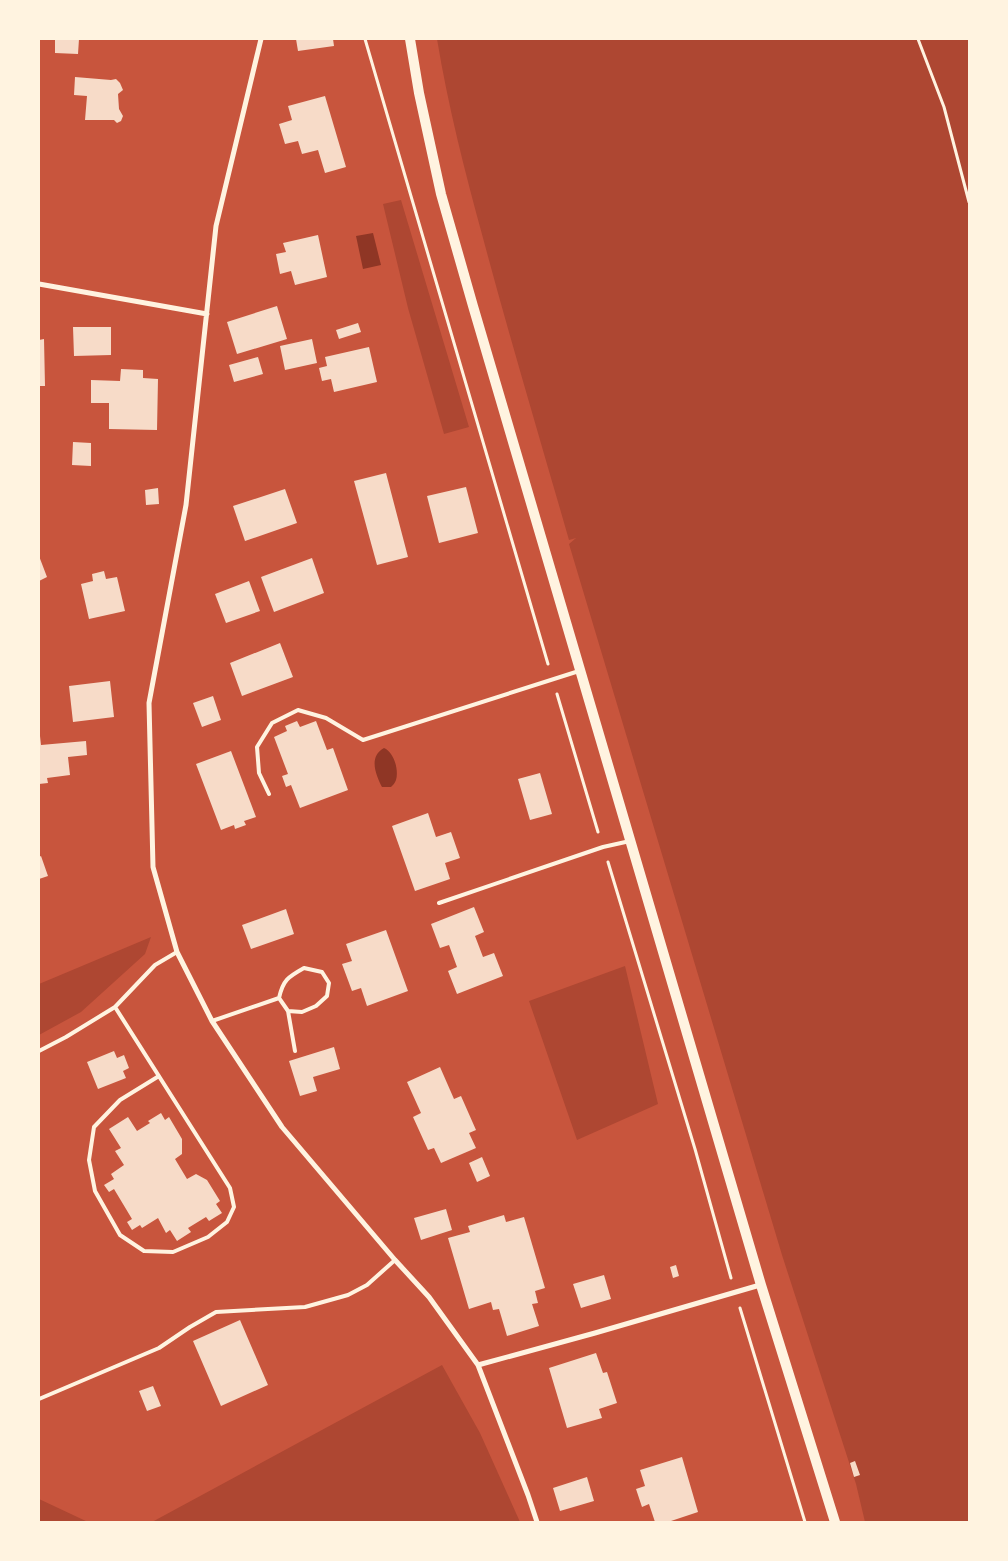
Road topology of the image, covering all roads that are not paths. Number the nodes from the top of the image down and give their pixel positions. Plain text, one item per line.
1 (261, 39) edge
2 (410, 39) edge
3 (39, 284) edge
4 (207, 314) junction
5 (579, 671) junction
6 (269, 794) dead end
7 (630, 841) junction
8 (439, 903) dead end
9 (177, 952) junction
10 (279, 998) junction
11 (115, 1007) junction
12 (288, 1011) junction
13 (212, 1021) junction
14 (39, 1051) edge
15 (295, 1051) dead end
16 (159, 1076) junction
17 (395, 1260) junction
18 (761, 1285) junction
19 (478, 1365) junction
20 (39, 1399) edge
21 (537, 1522) edge
22 (835, 1522) edge

1 - 4 street
2 - 5 main road
3 - 4 street
4 - 9 street
5 - 6 lane
5 - 7 main road
7 - 8 lane
7 - 18 main road
9 - 11 lane
9 - 13 street
10 - 12 lane
10 - 12 lane
10 - 13 lane
11 - 14 lane
11 - 16 lane
12 - 15 lane
13 - 17 street
16 - 16 lane
17 - 19 street
17 - 20 lane
18 - 19 street
18 - 22 main road
19 - 21 street

